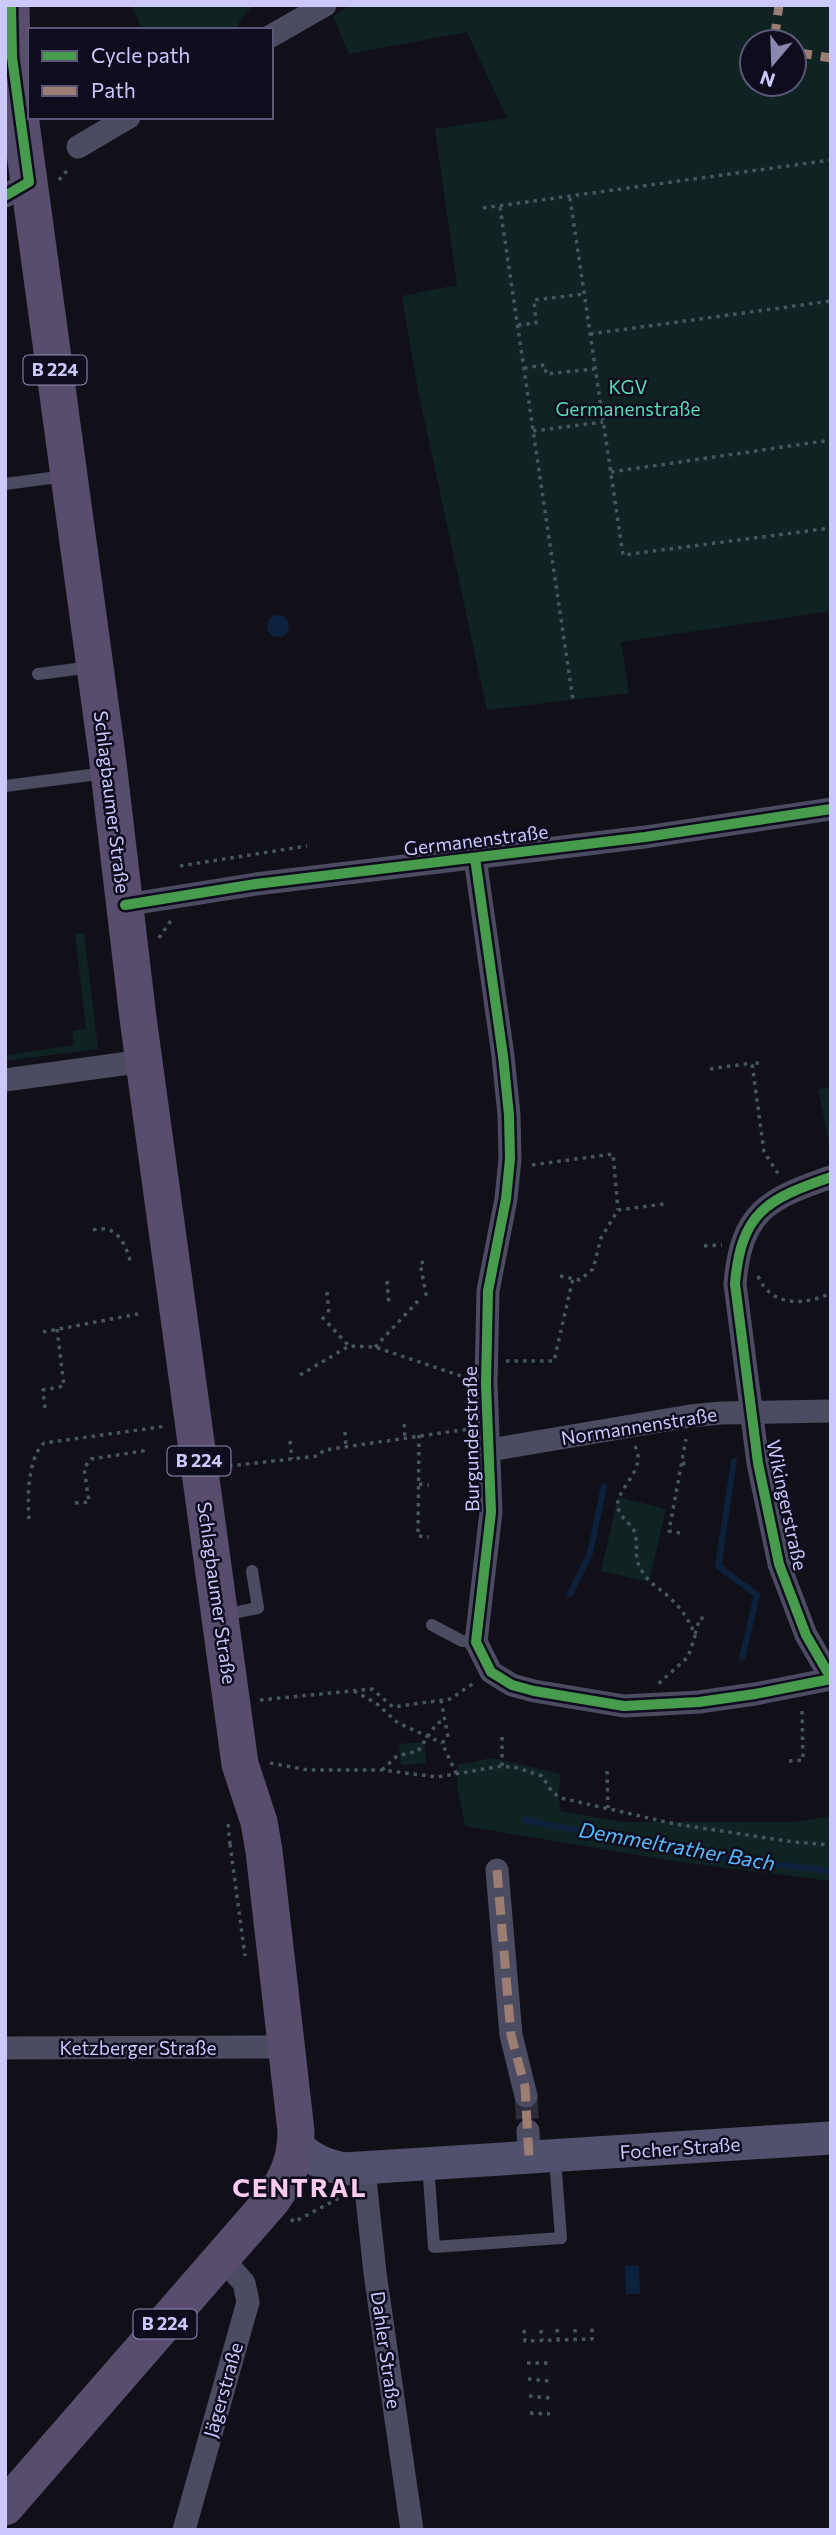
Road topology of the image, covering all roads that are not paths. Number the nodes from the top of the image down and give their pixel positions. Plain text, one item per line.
1 (11, 5) edge
2 (325, 5) edge
3 (273, 35) edge
4 (127, 119) edge
5 (78, 147) dead end
6 (17, 189) edge
7 (69, 476) junction
8 (5, 484) edge
9 (94, 666) junction
10 (38, 674) dead end
11 (110, 773) junction
12 (5, 786) edge
13 (831, 809) edge
14 (475, 858) junction
15 (125, 905) junction
16 (144, 1061) junction
17 (5, 1080) edge
18 (831, 1177) edge
19 (831, 1411) edge
20 (751, 1413) junction
21 (490, 1450) junction
22 (252, 1571) dead end
23 (220, 1616) junction
24 (432, 1625) dead end
25 (475, 1642) junction
26 (831, 1679) edge
27 (248, 1774) junction
28 (497, 1870) dead end
29 (5, 2048) edge
30 (254, 2048) junction
31 (526, 2096) tunnel mouth
32 (277, 2110) junction
33 (831, 2138) edge
34 (296, 2144) junction
35 (537, 2148) junction
36 (428, 2163) junction
37 (354, 2169) junction
38 (272, 2200) junction
39 (222, 2258) junction
40 (5, 2507) edge
41 (184, 2530) edge
42 (412, 2530) edge

1 - 6 main road, Schlagbaumer Straße / B 224
2 - 3 street
4 - 5 street
6 - 7 main road, Schlagbaumer Straße / B 224
7 - 8 lane
7 - 9 main road, Schlagbaumer Straße / B 224
9 - 10 lane
9 - 11 main road, Schlagbaumer Straße / B 224
11 - 12 lane
11 - 15 main road, Schlagbaumer Straße / B 224
13 - 14 street, Germanenstraße
14 - 15 street, Germanenstraße
14 - 21 street, Burgunderstraße
15 - 16 main road, Schlagbaumer Straße / B 224
16 - 17 street
16 - 23 main road, Schlagbaumer Straße / B 224
18 - 20 street, Wikingerstraße
19 - 20 street, Normannenstraße
20 - 21 street, Normannenstraße
20 - 26 street, Wikingerstraße
21 - 25 street, Burgunderstraße
22 - 23 lane
23 - 27 main road, Schlagbaumer Straße / B 224
24 - 25 lane
25 - 26 street
27 - 30 main road, Schlagbaumer Straße / B 224
27 - 34 main road, Schlagbaumer Straße / B 224
28 - 31 street
29 - 30 street, Ketzberger Straße
30 - 32 main road, Schlagbaumer Straße / B 224
32 - 34 main road, Schlagbaumer Straße / B 224
32 - 38 main road, Schlagbaumer Straße / B 224
33 - 35 main road, Focher Straße
34 - 37 main road, Focher Straße
34 - 38 main road, Schlagbaumer Straße / B 224
35 - 36 main road, Focher Straße
35 - 36 lane
36 - 37 main road, Focher Straße
37 - 38 main road, Focher Straße
37 - 42 street, Dahler Straße
38 - 39 main road, B 224
39 - 40 main road, B 224
39 - 41 street, Jägerstraße

